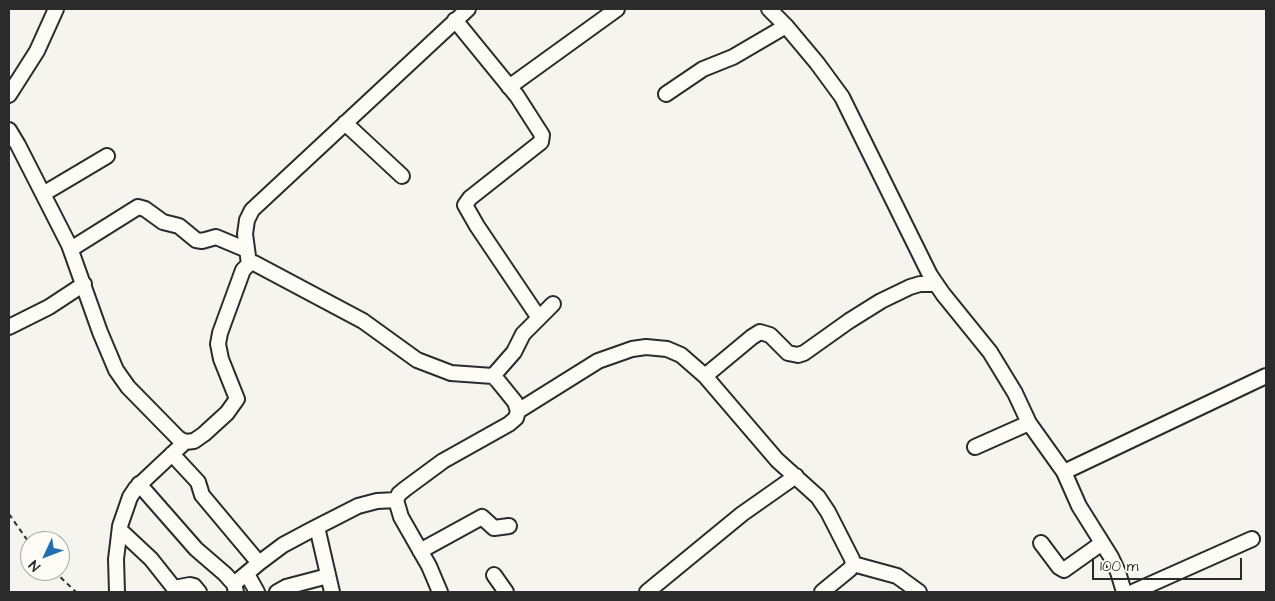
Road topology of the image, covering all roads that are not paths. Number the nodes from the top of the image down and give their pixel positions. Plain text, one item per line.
1 (468, 9) edge
2 (617, 9) edge
3 (769, 9) edge
4 (53, 11) edge
5 (455, 20) junction
6 (786, 26) junction
7 (509, 87) junction
8 (666, 94) dead end
9 (9, 95) edge
10 (344, 123) junction
11 (9, 130) edge
12 (107, 156) dead end
13 (402, 176) dead end
14 (43, 194) junction
15 (71, 249) junction
16 (248, 257) junction
17 (84, 284) junction
18 (935, 284) junction
19 (553, 304) dead end
20 (539, 318) junction
21 (9, 326) edge
22 (705, 376) junction
23 (1266, 376) edge
24 (498, 381) junction
25 (516, 407) junction
26 (1029, 423) junction
27 (185, 442) junction
28 (974, 447) dead end
29 (172, 454) junction
30 (1064, 472) junction
31 (796, 476) junction
32 (140, 484) junction
33 (396, 500) junction
34 (509, 526) dead end
35 (317, 527) junction
36 (120, 530) junction
37 (1252, 539) dead end
38 (1102, 542) junction
39 (1041, 544) dead end
40 (420, 551) junction
41 (259, 563) junction
42 (853, 564) junction
43 (247, 574) junction
44 (494, 575) dead end
45 (328, 576) junction
46 (235, 588) edge
47 (117, 592) edge
48 (199, 592) edge
49 (257, 592) edge
50 (277, 592) edge
51 (332, 592) edge
52 (440, 592) edge
53 (506, 592) edge
54 (646, 592) edge
55 (822, 592) edge
56 (918, 592) edge
57 (1124, 592) edge
58 (1132, 592) edge

1 - 5 street
2 - 7 street
3 - 6 street
4 - 9 street
5 - 7 street
5 - 10 street
6 - 8 street
6 - 18 street
7 - 20 street
10 - 13 street
10 - 16 street
11 - 14 street
12 - 14 street
14 - 15 street
15 - 16 street
15 - 17 street
16 - 24 street
16 - 27 street
17 - 21 street
17 - 27 street
18 - 22 street
18 - 26 street
19 - 20 street
20 - 24 street
22 - 25 street
22 - 31 street
23 - 30 street
24 - 25 street
25 - 33 street
26 - 28 street
26 - 30 street
27 - 29 street
29 - 32 street
29 - 41 street
30 - 38 street
31 - 42 street
31 - 54 street
32 - 36 street
32 - 46 street
33 - 35 street
33 - 40 street
34 - 40 street
35 - 41 street
35 - 45 street
36 - 47 street
36 - 48 street
37 - 58 street
38 - 39 street
38 - 57 street
40 - 52 street
41 - 43 street
42 - 55 street
42 - 56 street
43 - 46 street
43 - 49 street
44 - 53 street
45 - 50 street
45 - 51 street

